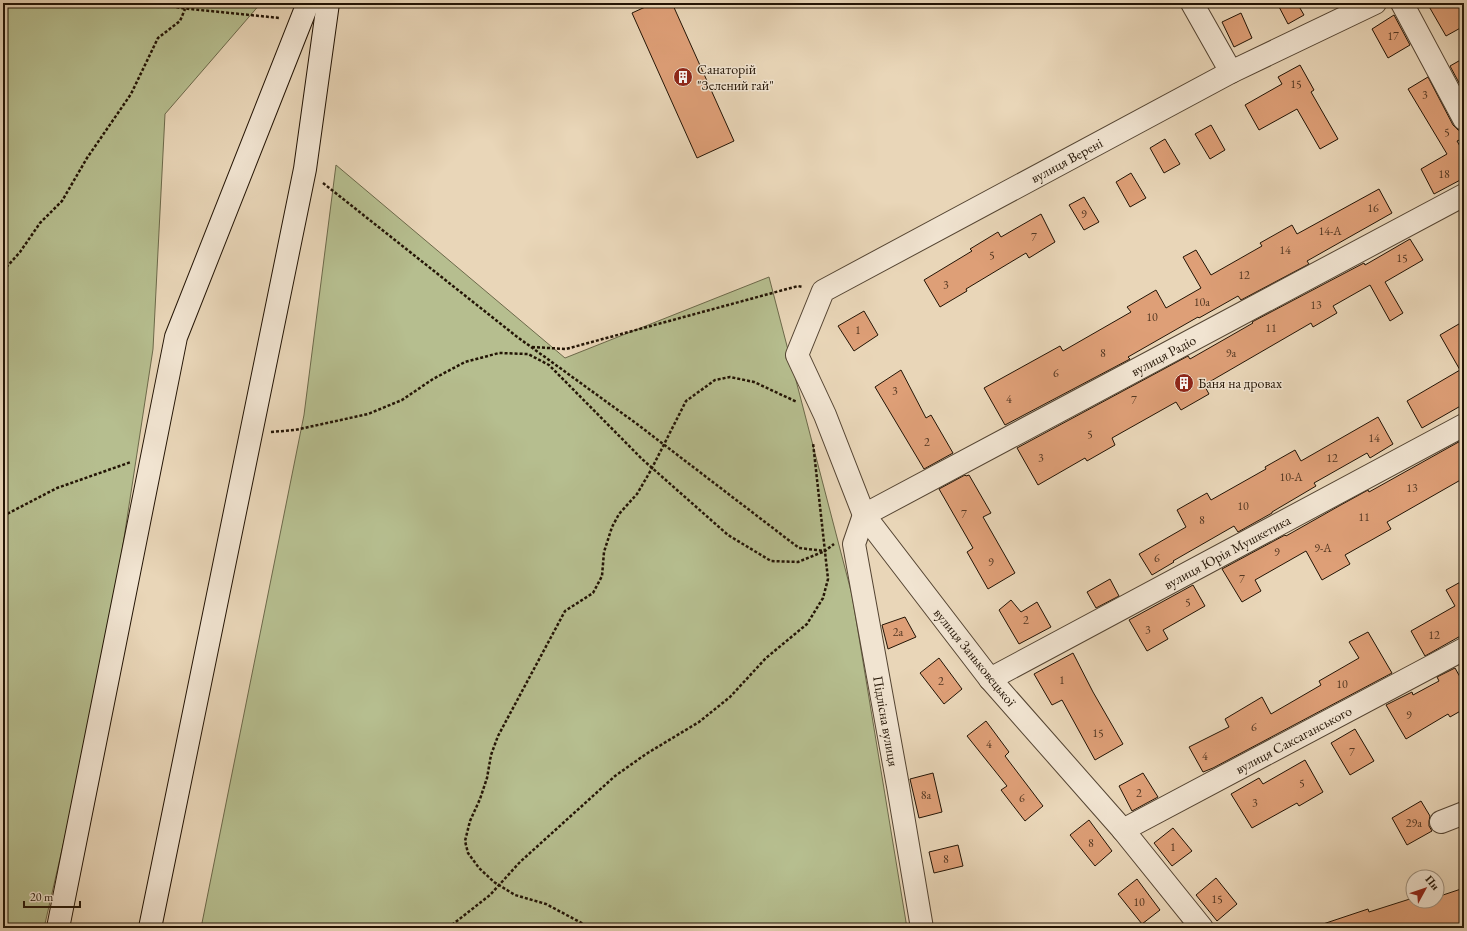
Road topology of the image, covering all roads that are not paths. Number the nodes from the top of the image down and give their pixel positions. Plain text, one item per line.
1 (328, 3) edge
2 (1192, 3) edge
3 (1375, 3) edge
4 (1402, 3) edge
5 (304, 12) edge
6 (1231, 72) junction
7 (1464, 119) edge
8 (1464, 195) edge
9 (797, 355) joint
10 (1464, 425) edge
11 (864, 516) junction
12 (1464, 649) edge
13 (990, 679) junction
14 (1464, 813) edge
15 (1441, 822) dead end
16 (1123, 830) junction
17 (58, 928) edge
18 (150, 928) edge
19 (922, 928) edge
20 (1202, 928) edge

1 - 18 street
2 - 6 street
3 - 6 street, вулиця Верені
4 - 7 street
5 - 17 street
6 - 9 street, вулиця Верені
8 - 11 street, вулиця Радіо
9 - 11 street, вулиця Заньковецької
10 - 13 street, вулиця Юрія Мушкетика
11 - 13 street, вулиця Заньковецької
11 - 19 street, Підлісна вулиця
12 - 16 street, вулиця Саксаганського
13 - 16 street, вулиця Заньковецької
14 - 15 street
16 - 20 street, вулиця Заньковецької

